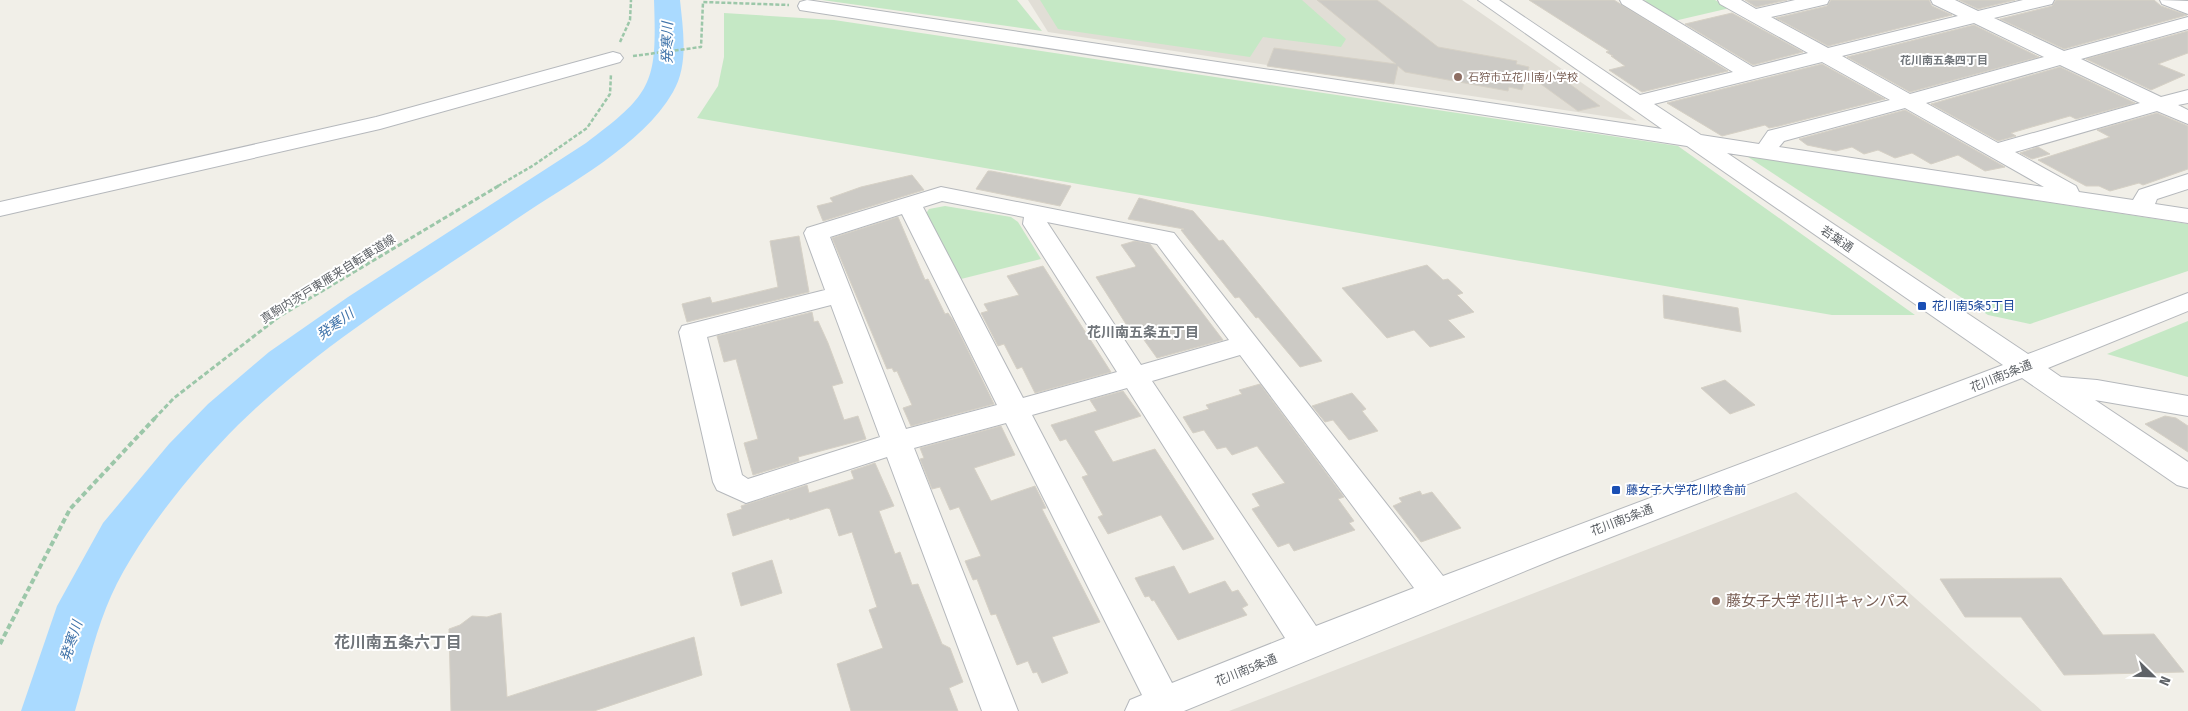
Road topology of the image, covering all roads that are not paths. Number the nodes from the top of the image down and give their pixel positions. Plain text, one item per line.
1 (1487, 0) edge
2 (1628, 0) edge
3 (1727, 0) edge
4 (1820, 0) edge
5 (1940, 0) edge
6 (2046, 0) edge
7 (2169, 0) edge
8 (807, 6) road end
9 (2188, 8) edge
10 (1754, 15) junction
11 (1977, 18) junction
12 (2188, 23) edge
13 (1827, 56) junction
14 (622, 57) road end
15 (2063, 59) junction
16 (1751, 74) junction
17 (2188, 96) edge
18 (1636, 102) junction
19 (1909, 102) junction
20 (2159, 104) junction
21 (2188, 118) edge
22 (1693, 140) junction
23 (1997, 150) junction
24 (1765, 151) junction
25 (2188, 181) edge
26 (2075, 197) junction
27 (909, 204) junction
28 (2141, 208) junction
29 (0, 209) edge
30 (1036, 213) junction
31 (2188, 216) edge
32 (839, 295) junction
33 (2188, 301) edge
34 (1246, 344) junction
35 (2025, 366) junction
36 (1134, 377) junction
37 (2053, 386) junction
38 (2188, 406) edge
39 (1014, 411) junction
40 (895, 443) junction
41 (2188, 477) edge
42 (1436, 592) junction
43 (1308, 644) junction
44 (1153, 707) edge
45 (1000, 711) edge

1 - 18 street, 若葉通
2 - 16 street
3 - 10 street
4 - 10 street
5 - 11 street
6 - 11 street
7 - 9 street
8 - 22 street
10 - 13 street
11 - 13 street
11 - 15 street
12 - 15 street
13 - 16 street
13 - 19 street
14 - 29 street
15 - 19 street
15 - 20 street
16 - 18 street
17 - 20 street
18 - 22 street, 若葉通
19 - 23 street
19 - 24 street
20 - 21 street
20 - 23 street
22 - 24 street
22 - 35 street, 若葉通
23 - 26 street
24 - 26 street
25 - 28 street
26 - 28 street
27 - 30 street
27 - 32 street
27 - 39 street
28 - 31 street
30 - 34 street
30 - 36 street
32 - 40 street
32 - 40 street
33 - 35 street, 花川南5条通
34 - 36 street
34 - 42 street
35 - 37 street, 若葉通
35 - 42 street, 花川南5条通
36 - 39 street
36 - 43 street
37 - 38 street
37 - 41 street, 若葉通
39 - 40 street
39 - 44 street
40 - 45 street
42 - 43 street, 花川南5条通
43 - 44 street, 花川南5条通

